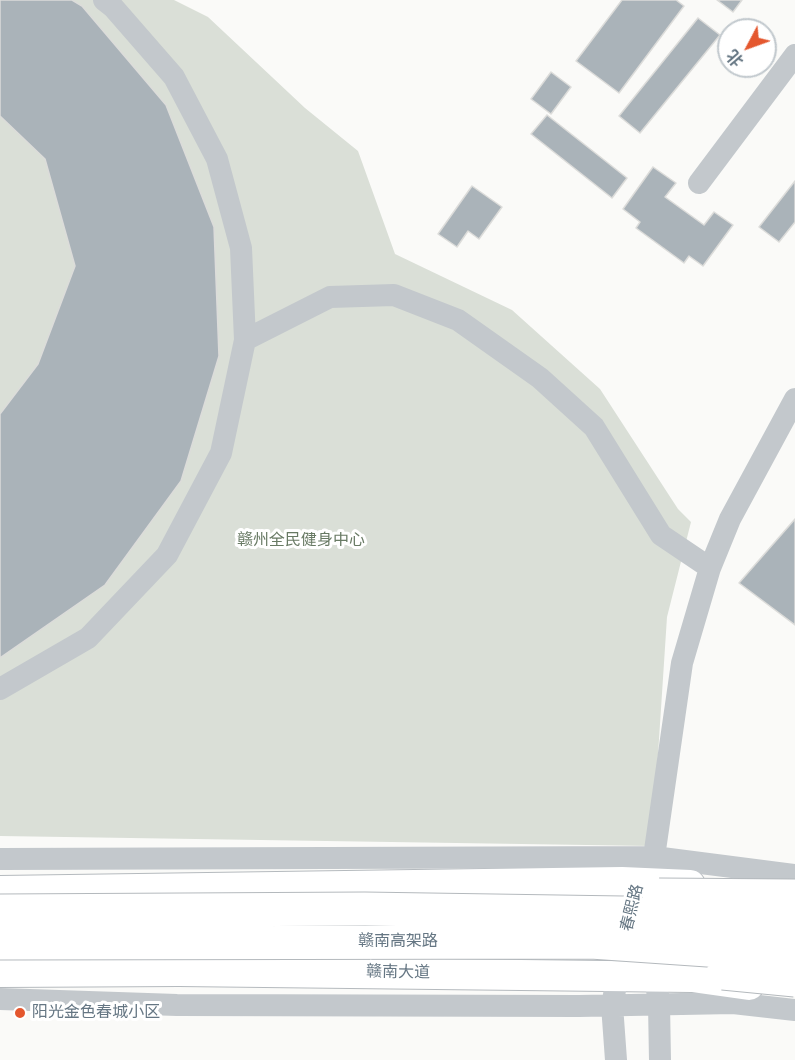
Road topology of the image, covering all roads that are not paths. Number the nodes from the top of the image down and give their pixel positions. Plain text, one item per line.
1 (104, 0) edge
2 (795, 56) edge
3 (699, 183) dead end
4 (245, 340) junction
5 (795, 399) edge
6 (710, 568) junction
7 (0, 688) edge
8 (0, 859) edge
9 (645, 874) junction
10 (795, 875) edge
11 (0, 891) edge
12 (795, 894) edge
13 (278, 909) junction
14 (0, 911) edge
15 (795, 924) edge
16 (0, 943) edge
17 (275, 943) junction
18 (795, 956) edge
19 (0, 972) edge
20 (618, 976) junction
21 (795, 980) edge
22 (658, 990) junction
23 (795, 992) edge
24 (0, 999) edge
25 (612, 1005) junction
26 (795, 1010) edge
27 (616, 1060) edge
28 (660, 1060) edge

1 - 4 street
2 - 3 street
4 - 6 street
4 - 7 street
5 - 6 street
6 - 9 street
8 - 9 street
9 - 10 street
9 - 11 main road
9 - 12 main road
9 - 20 street, 春熙路
9 - 22 street, 春熙路
12 - 13 highway, bridge
13 - 14 highway, 赣南高架路, bridge
13 - 15 highway, 赣南高架路, bridge
16 - 17 highway, 赣南高架路, bridge
17 - 18 highway, 赣南高架路, bridge
17 - 21 highway, bridge
19 - 20 main road, 赣南大道
20 - 22 main road, 赣南大道
20 - 25 street, 春熙路
22 - 23 main road, 赣南大道
22 - 25 street
22 - 26 street
22 - 28 street, 春熙路
24 - 25 street
25 - 27 street, 春熙路

